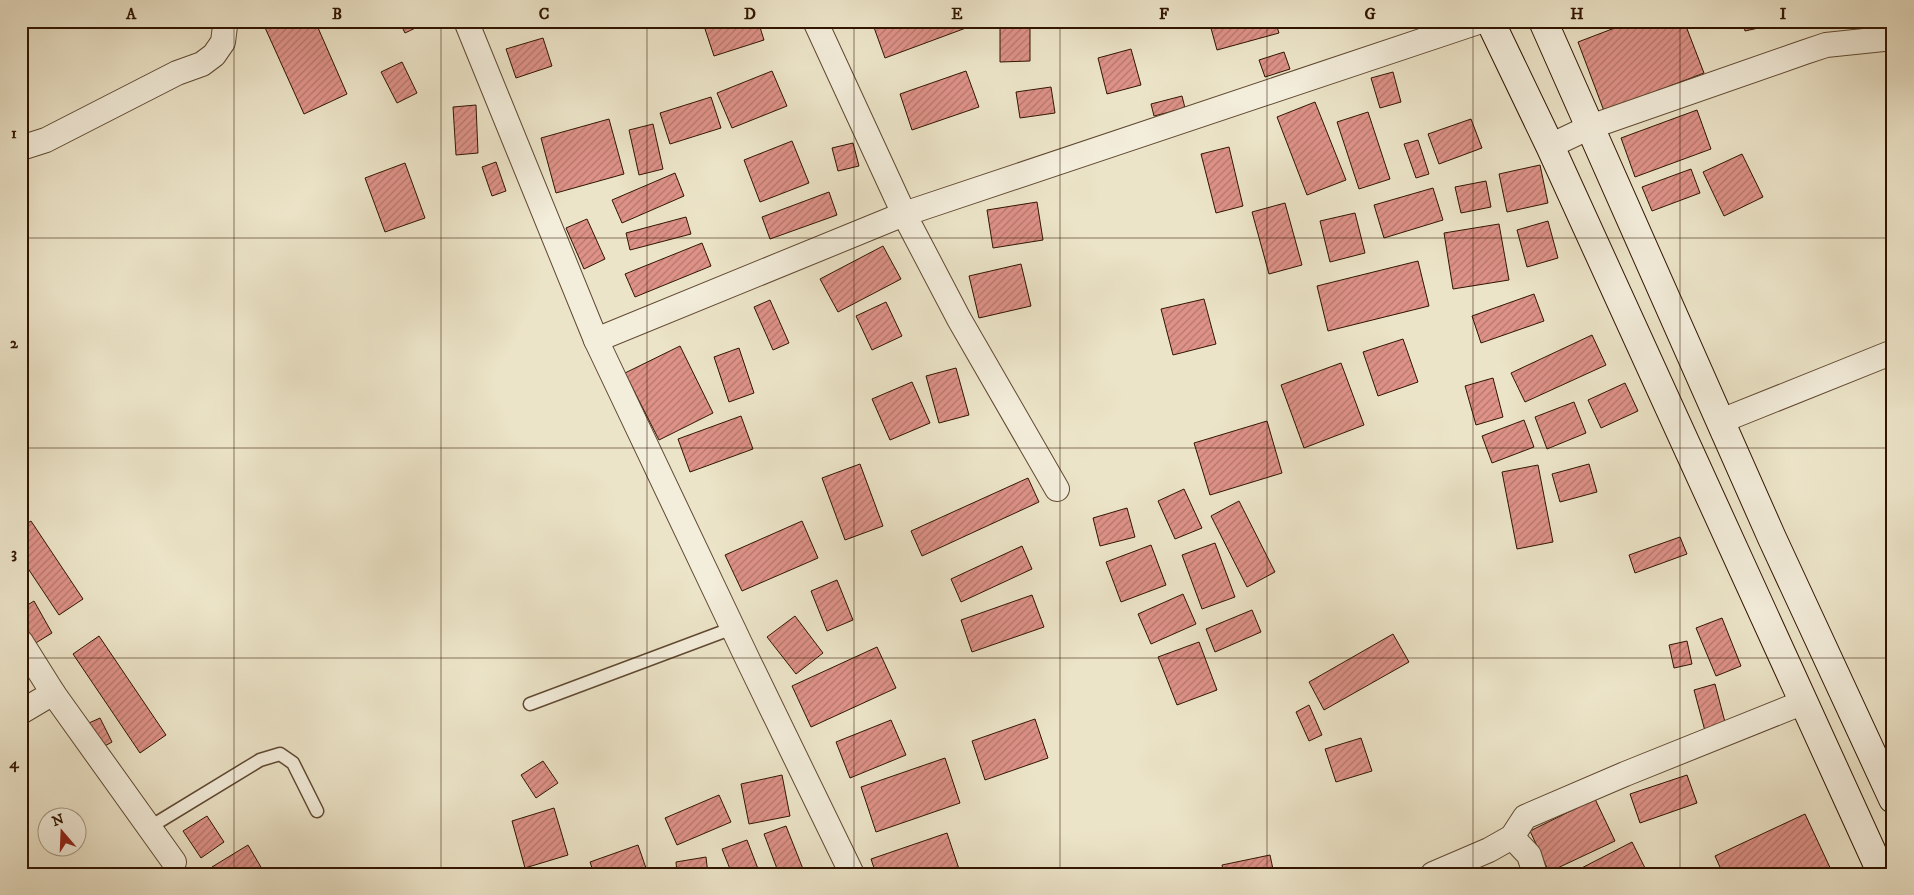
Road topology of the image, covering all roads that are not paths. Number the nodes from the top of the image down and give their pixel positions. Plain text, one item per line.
1 (224, 21) edge
2 (466, 21) edge
3 (815, 21) edge
4 (1481, 21) edge
5 (1490, 21) edge
6 (1543, 21) edge
7 (1893, 38) edge
8 (1590, 127) junction
9 (1550, 146) junction
10 (21, 148) edge
11 (904, 214) junction
12 (596, 340) junction
13 (1893, 352) edge
14 (1721, 421) junction
15 (1057, 489) dead end
16 (733, 628) junction
17 (21, 642) edge
18 (53, 693) junction
19 (1804, 702) junction
20 (530, 704) dead end
21 (21, 712) edge
22 (1893, 799) edge
23 (317, 811) dead end
24 (150, 827) junction
25 (1512, 837) junction
26 (174, 862) dead end
27 (852, 874) edge
28 (1433, 874) edge
29 (1535, 874) edge
30 (1882, 874) edge

1 - 10 street
2 - 12 street
3 - 11 street
4 - 11 street
5 - 9 street
6 - 8 street
7 - 8 street
8 - 9 street
8 - 14 street
9 - 19 street
11 - 12 street
11 - 15 street
12 - 16 street
13 - 14 street
14 - 22 street
16 - 20 lane
16 - 27 street
17 - 18 street
18 - 21 street
18 - 24 street
19 - 25 street
19 - 30 street
23 - 24 lane
24 - 26 street
25 - 28 street
25 - 29 street

